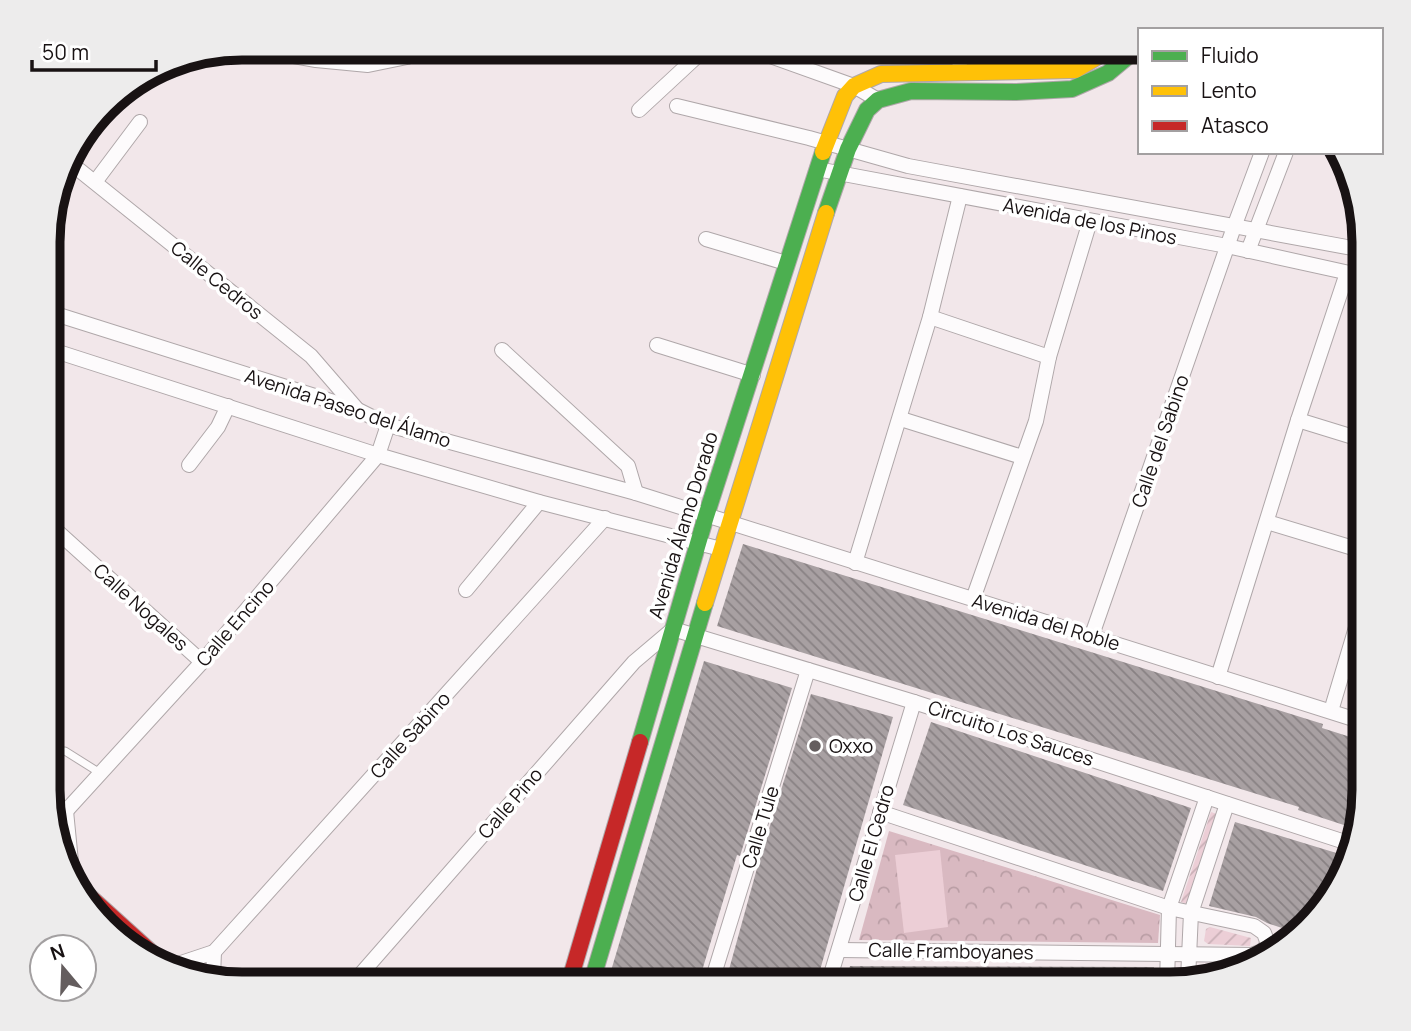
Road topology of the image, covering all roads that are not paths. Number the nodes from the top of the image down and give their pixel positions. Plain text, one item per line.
1 (316, 60) edge
2 (392, 60) edge
3 (693, 60) edge
4 (781, 60) edge
5 (960, 60) edge
6 (1091, 60) edge
7 (1126, 60) edge
8 (1075, 69) junction
9 (958, 73) junction
10 (854, 86) junction
11 (1072, 89) junction
12 (878, 100) junction
13 (677, 106) dead end
14 (639, 110) dead end
15 (140, 122) dead end
16 (825, 142) junction
17 (848, 149) junction
18 (1261, 154) edge
19 (1285, 154) edge
20 (76, 167) edge
21 (817, 169) junction
22 (838, 173) junction
23 (95, 182) junction
24 (1034, 189) junction
25 (960, 196) junction
26 (1024, 208) junction
27 (1090, 220) junction
28 (1234, 227) junction
29 (1255, 231) junction
30 (706, 239) dead end
31 (1227, 246) junction
32 (1351, 248) edge
33 (1248, 251) junction
34 (786, 263) junction
35 (1347, 272) junction
36 (1351, 273) edge
37 (60, 315) edge
38 (930, 317) junction
39 (657, 345) dead end
40 (502, 350) dead end
41 (60, 353) edge
42 (1049, 357) junction
43 (753, 375) junction
44 (228, 406) junction
45 (356, 408) junction
46 (901, 419) junction
47 (1298, 420) junction
48 (388, 425) junction
49 (1351, 436) edge
50 (378, 455) junction
51 (1022, 457) junction
52 (189, 465) dead end
53 (636, 493) junction
54 (539, 502) junction
55 (706, 516) junction
56 (605, 518) junction
57 (1267, 522) junction
58 (729, 523) junction
59 (60, 534) edge
60 (699, 543) junction
61 (1351, 547) edge
62 (721, 549) junction
63 (855, 563) junction
64 (466, 590) dead end
65 (973, 599) junction
66 (673, 629) junction
67 (1092, 635) junction
68 (695, 636) junction
69 (1351, 644) edge
70 (202, 662) junction
71 (808, 670) junction
72 (1218, 677) junction
73 (915, 702) junction
74 (1331, 711) junction
75 (1351, 718) edge
76 (60, 752) edge
77 (100, 773) junction
78 (1207, 797) junction
79 (1227, 804) junction
80 (66, 811) junction
81 (61, 812) edge
82 (880, 812) junction
83 (614, 830) junction
84 (637, 836) junction
85 (1343, 841) edge
86 (69, 849) edge
87 (1169, 908) junction
88 (1191, 913) junction
89 (1270, 941) edge
90 (840, 950) junction
91 (214, 952) junction
92 (1168, 954) junction
93 (1189, 955) junction
94 (1246, 955) edge
95 (185, 962) edge
96 (213, 969) edge
97 (1188, 970) edge
98 (363, 971) edge
99 (573, 971) edge
100 (595, 971) edge
101 (715, 972) edge
102 (832, 972) edge
103 (1167, 972) edge

1 - 2 street
3 - 14 street
4 - 10 street
5 - 9 street
6 - 8 street
7 - 11 street
8 - 9 street
8 - 11 lane
9 - 10 street
10 - 12 street
10 - 16 street, Avenida Álamo Dorado
11 - 12 street
12 - 17 street
13 - 16 street, Avenida de los Pinos
15 - 23 street
16 - 17 street, Avenida de los Pinos
16 - 21 street, Avenida Álamo Dorado
17 - 22 street
17 - 24 street, Avenida de los Pinos
18 - 28 street, Calle del Sabino
19 - 29 street
20 - 23 street, Calle Cedros
21 - 22 street, Avenida de los Pinos
21 - 34 street, Avenida Álamo Dorado
22 - 25 street, Avenida de los Pinos
22 - 58 street
23 - 45 street, Calle Cedros
24 - 26 street
24 - 28 street, Avenida de los Pinos
25 - 26 street, Avenida de los Pinos
25 - 38 street
26 - 27 street, Avenida de los Pinos
27 - 31 street, Avenida de los Pinos
27 - 42 street
28 - 29 street, Avenida de los Pinos
28 - 31 street, Calle del Sabino
29 - 32 street, Avenida de los Pinos
29 - 33 street
30 - 34 street
31 - 33 street, Avenida de los Pinos
31 - 67 street, Calle del Sabino
33 - 35 street, Avenida de los Pinos
34 - 43 street, Avenida Álamo Dorado
35 - 36 street, Avenida de los Pinos
35 - 47 street
37 - 45 street, Avenida Paseo del Álamo
38 - 42 street
38 - 46 street
39 - 43 street
40 - 53 street
41 - 44 street, Avenida Paseo del Álamo
42 - 51 street
43 - 55 street, Avenida Álamo Dorado
44 - 50 street, Avenida Paseo del Álamo
44 - 52 street
45 - 48 street, Avenida Paseo del Álamo
46 - 51 street
46 - 63 street
47 - 49 street
47 - 57 street
48 - 50 street, Calle Encino
48 - 53 street, Avenida Paseo del Álamo
50 - 54 street, Avenida Paseo del Álamo
50 - 70 street, Calle Encino
51 - 65 street
53 - 55 street, Avenida Paseo del Álamo
54 - 56 street, Avenida Paseo del Álamo
54 - 64 street
55 - 58 street, Avenida Paseo del Álamo
55 - 60 street, Avenida Álamo Dorado
56 - 60 street, Avenida Paseo del Álamo
56 - 91 street, Calle Sabino
57 - 61 street
57 - 72 street
58 - 62 street
58 - 63 street, Avenida del Roble
59 - 70 street, Calle Nogales
60 - 62 street, Avenida Paseo del Álamo
60 - 66 street, Avenida Álamo Dorado
62 - 68 street
63 - 65 street, Avenida del Roble
65 - 67 street, Avenida del Roble
66 - 68 street, Circuito Los Sauces
66 - 83 street, Avenida Álamo Dorado
66 - 98 street, Calle Pino
67 - 72 street, Avenida del Roble
68 - 71 street, Circuito Los Sauces
68 - 84 street
69 - 74 street
70 - 77 street, Calle Encino
71 - 73 street, Circuito Los Sauces
71 - 101 street, Calle Tule
72 - 74 street, Avenida del Roble
73 - 78 street, Circuito Los Sauces
73 - 82 street, Calle El Cedro
74 - 75 street, Avenida del Roble
76 - 77 lane
77 - 80 street, Calle Encino
78 - 79 street, Circuito Los Sauces
78 - 87 street
79 - 85 street, Circuito Los Sauces
79 - 88 street
80 - 81 street
80 - 86 street
82 - 87 street, Calle Framboyanes
82 - 90 street, Calle El Cedro
83 - 84 street
83 - 99 street, Avenida Álamo Dorado
84 - 100 street
87 - 88 street, Calle Framboyanes
87 - 92 street
88 - 89 street, Calle Framboyanes
88 - 93 street
90 - 92 street, Calle Framboyanes
90 - 102 street, Calle El Cedro
91 - 95 street, Calle Sabino
91 - 96 street
92 - 93 street, Calle Framboyanes
92 - 103 street
93 - 94 street, Calle Framboyanes
93 - 97 street

